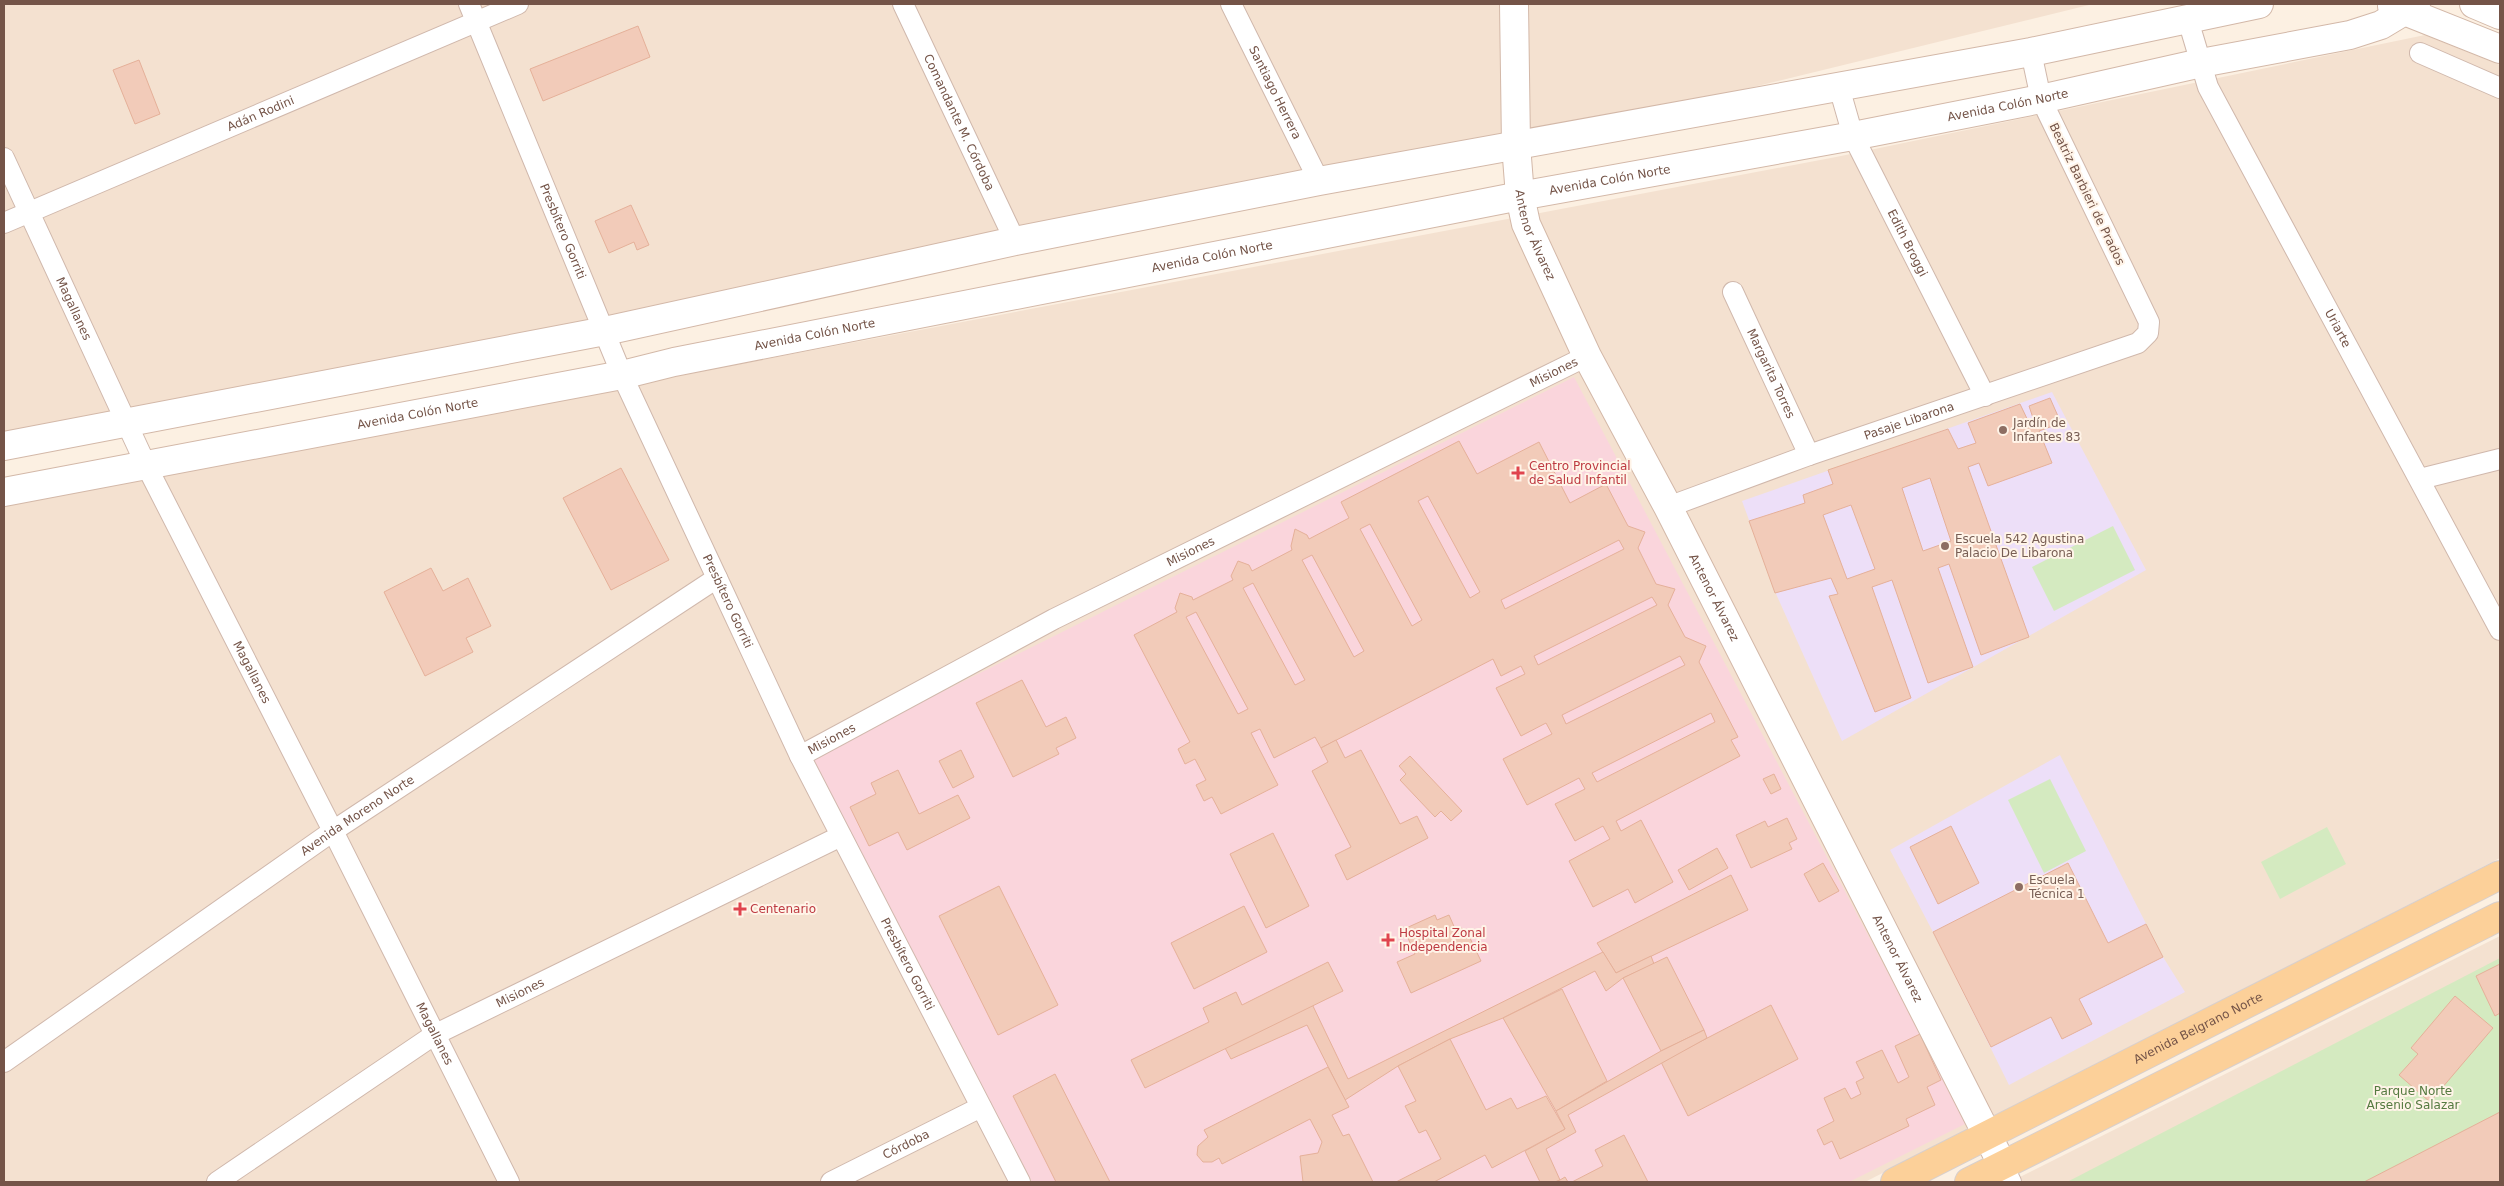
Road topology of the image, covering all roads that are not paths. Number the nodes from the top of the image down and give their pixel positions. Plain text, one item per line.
1 (518, 4) edge
2 (903, 4) edge
3 (1231, 4) edge
4 (1514, 4) edge
5 (2474, 4) edge
6 (2248, 5) edge
7 (2402, 6) edge
8 (473, 12) edge
9 (2500, 14) edge
10 (2188, 20) junction
11 (2500, 49) edge
12 (2031, 52) junction
13 (2420, 53) dead end
14 (2201, 64) junction
15 (1839, 87) junction
16 (2500, 88) edge
17 (2041, 99) junction
18 (1853, 136) junction
19 (1516, 145) junction
20 (4, 158) edge
21 (1319, 181) junction
22 (1520, 196) junction
23 (28, 212) junction
24 (4, 223) edge
25 (1015, 241) junction
26 (1732, 292) dead end
27 (605, 331) junction
28 (2148, 333) joint
29 (1587, 356) junction
30 (622, 374) junction
31 (1985, 396) junction
32 (125, 423) junction
33 (4, 446) edge
34 (1809, 455) junction
35 (2500, 460) edge
36 (146, 465) junction
37 (2420, 479) junction
38 (4, 492) edge
39 (1668, 507) junction
40 (716, 578) junction
41 (2500, 630) edge
42 (800, 756) junction
43 (333, 831) junction
44 (842, 836) junction
45 (2500, 875) edge
46 (2500, 916) edge
47 (434, 1035) junction
48 (4, 1062) edge
49 (981, 1107) junction
50 (1989, 1136) junction
51 (2007, 1174) edge
52 (217, 1182) edge
53 (509, 1182) edge
54 (831, 1182) edge
55 (1020, 1182) edge
56 (1895, 1182) edge
57 (1970, 1182) edge

1 - 8 street, Adán Rodini
2 - 25 street, Comandante M. Córdoba
3 - 21 street, Santiago Herrera
4 - 19 main road, Antenor Álvarez
5 - 9 main road
6 - 10 main road
7 - 11 main road
7 - 14 main road, Avenida Colón Norte
8 - 23 street, Adán Rodini
8 - 27 street, Presbítero Gorriti
10 - 12 main road
10 - 14 street, Uriarte
12 - 15 main road
12 - 17 street, Beatriz Barbieri de Prados
13 - 16 street
14 - 17 main road, Avenida Colón Norte
14 - 37 street, Uriarte
15 - 18 street, Edith Broggi
15 - 19 main road
17 - 18 main road, Avenida Colón Norte
17 - 28 street, Beatriz Barbieri de Prados
18 - 22 main road, Avenida Colón Norte
18 - 31 street, Edith Broggi
19 - 21 main road
19 - 22 main road, Antenor Álvarez
20 - 23 street, Magallanes
21 - 25 main road
22 - 29 main road, Antenor Álvarez
22 - 30 main road, Avenida Colón Norte
23 - 24 street, Adán Rodini
23 - 32 street, Magallanes
25 - 27 main road
26 - 34 street, Margarita Torres
27 - 30 street, Presbítero Gorriti
27 - 32 main road
28 - 31 street, Pasaje Libarona
29 - 39 main road, Antenor Álvarez
29 - 42 street, Misiones
30 - 36 main road, Avenida Colón Norte
30 - 40 street, Presbítero Gorriti
31 - 34 street, Pasaje Libarona
32 - 33 main road
32 - 36 street, Magallanes
34 - 39 street, Pasaje Libarona
35 - 37 street
36 - 38 main road, Avenida Colón Norte
36 - 43 street, Magallanes
37 - 41 street, Uriarte
39 - 50 main road, Antenor Álvarez
40 - 42 street, Presbítero Gorriti
40 - 43 street, Avenida Moreno Norte
42 - 44 street, Presbítero Gorriti
43 - 47 street, Magallanes
43 - 48 street, Avenida Moreno Norte
44 - 47 street, Misiones
44 - 49 street, Presbítero Gorriti
45 - 50 main road, Avenida Belgrano Norte
46 - 51 main road
47 - 52 street, Misiones
47 - 53 street, Magallanes
49 - 54 street, Córdoba
49 - 55 street, Presbítero Gorriti
50 - 51 main road, Antenor Álvarez
50 - 56 main road, Avenida Belgrano Norte
51 - 57 main road

